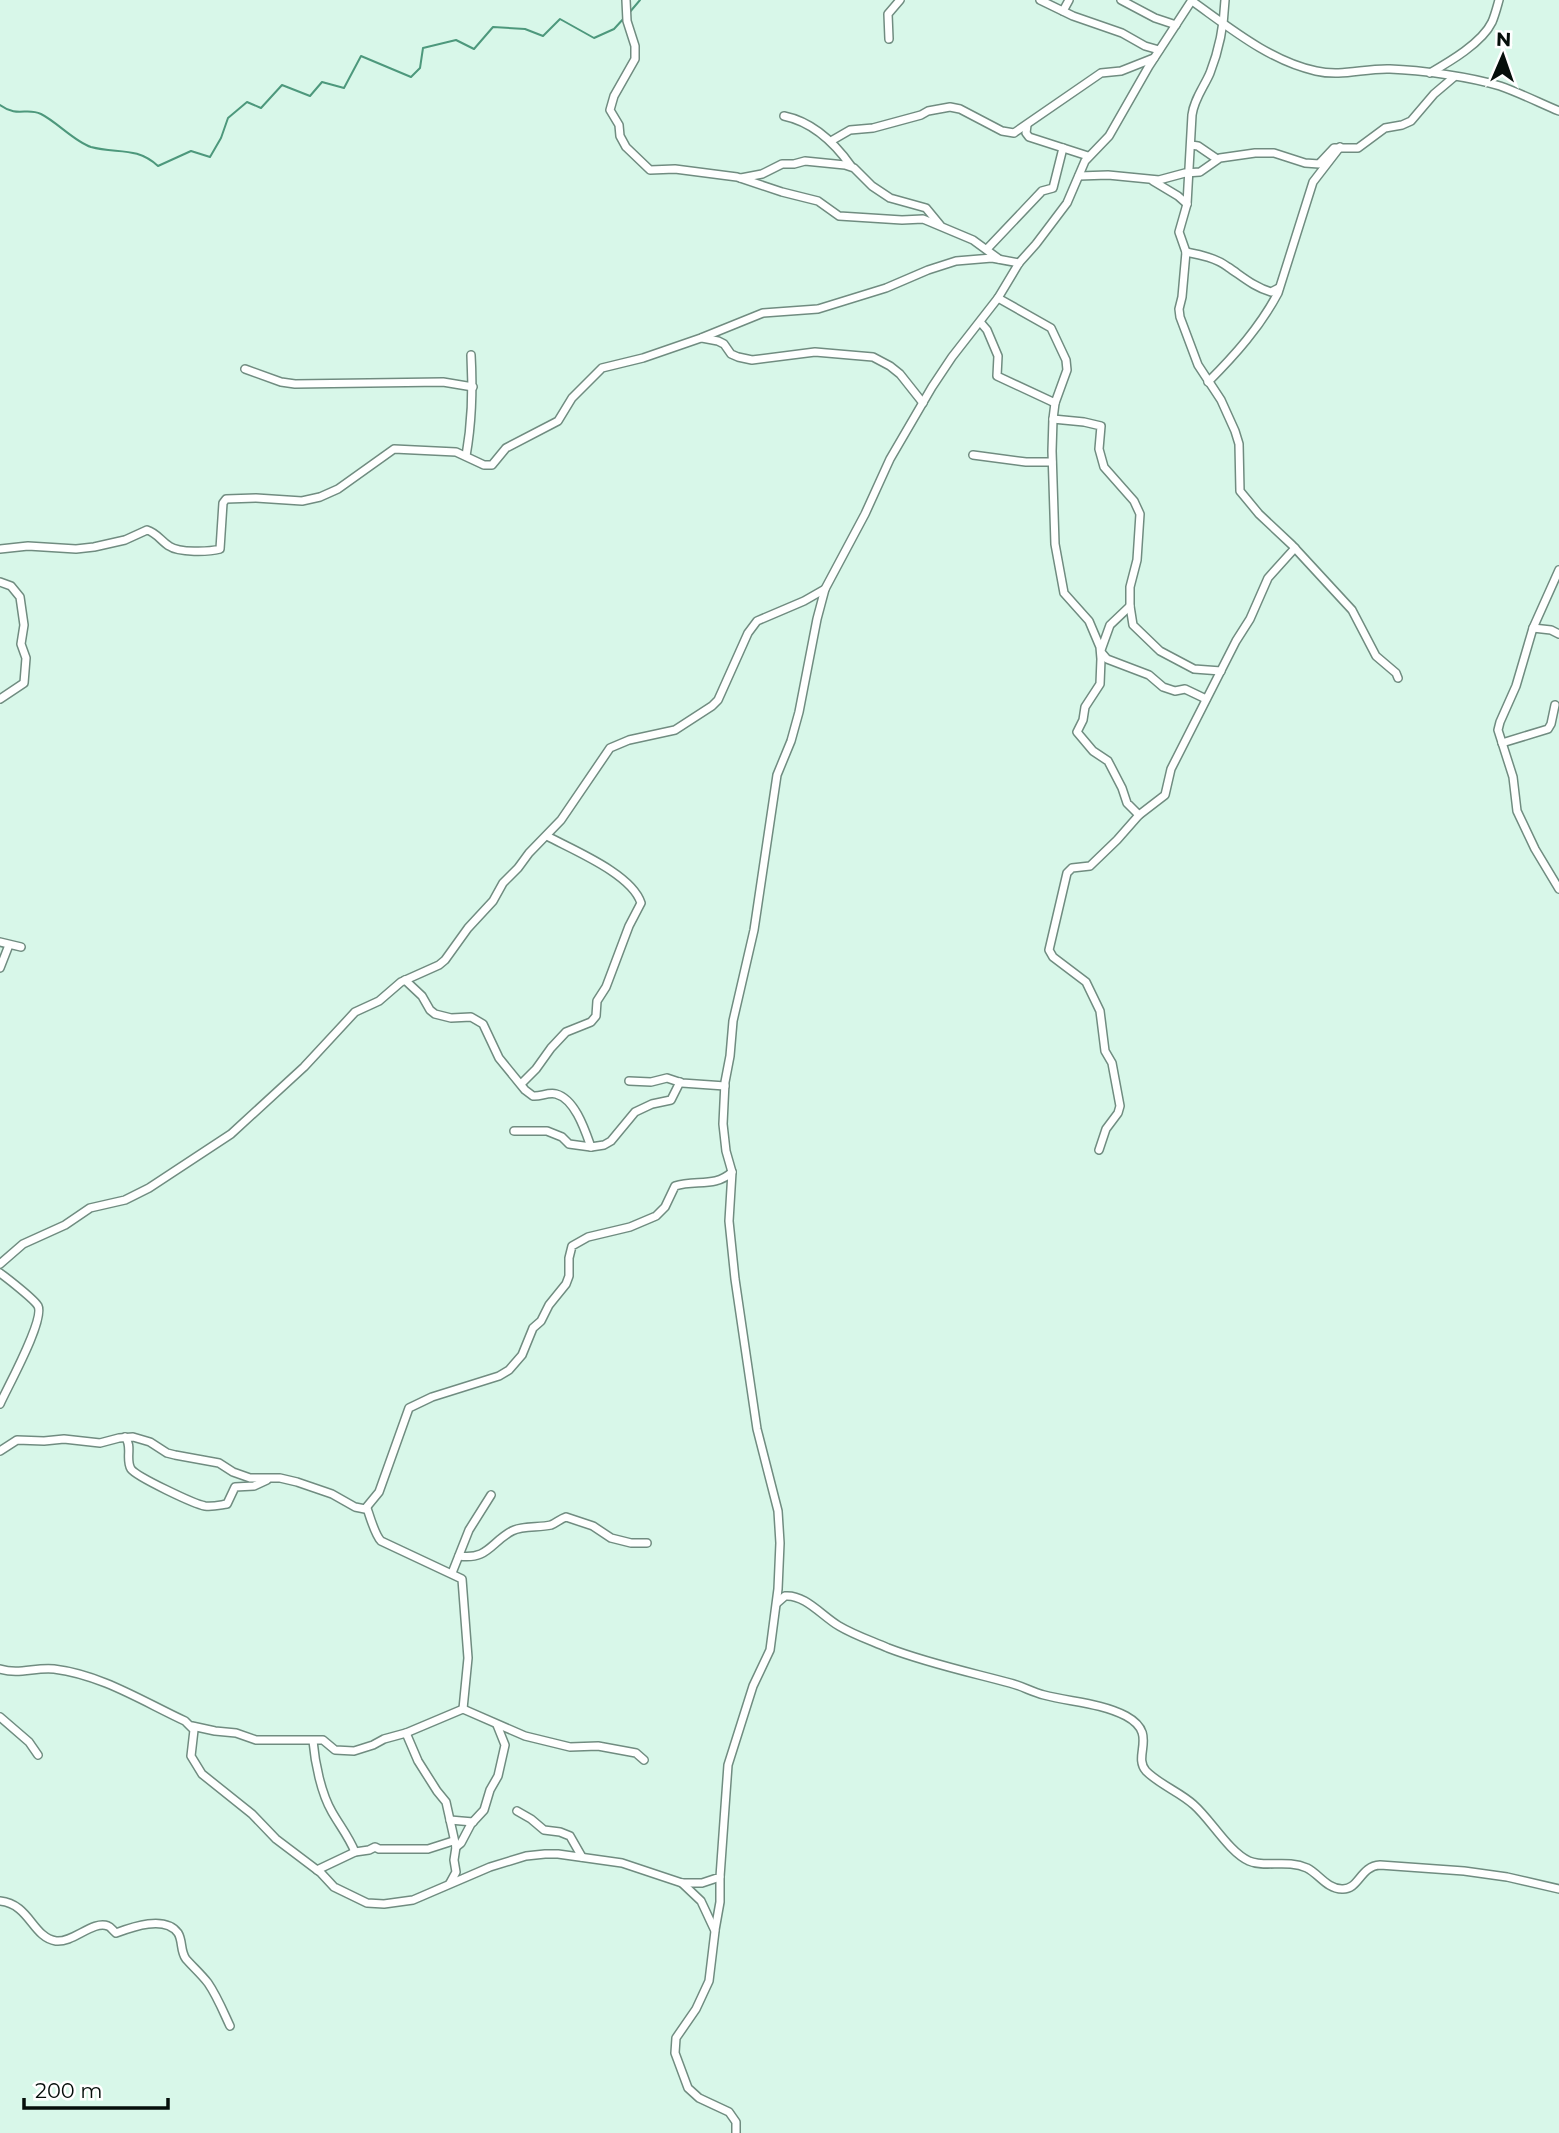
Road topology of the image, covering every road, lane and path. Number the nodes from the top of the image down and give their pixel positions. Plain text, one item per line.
1 (626, 0) edge
2 (901, 0) edge
3 (1040, 0) edge
4 (1069, 0) edge
5 (1121, 0) edge
6 (1192, 0) edge
7 (1225, 0) edge
8 (1499, 0) edge
9 (1063, 11) junction
10 (1176, 24) junction
11 (1224, 24) junction
12 (890, 39) dead end
13 (1159, 50) junction
14 (1154, 58) junction
15 (1428, 74) junction
16 (1454, 77) junction
17 (1559, 111) edge
18 (784, 116) dead end
19 (1027, 125) junction
20 (831, 141) junction
21 (1191, 145) junction
22 (1340, 147) junction
23 (1063, 148) junction
24 (1088, 156) junction
25 (1217, 159) junction
26 (851, 166) junction
27 (1189, 172) junction
28 (1079, 176) junction
29 (741, 178) junction
30 (1152, 181) junction
31 (1187, 204) junction
32 (941, 226) junction
33 (987, 249) junction
34 (1186, 252) junction
35 (999, 259) junction
36 (1019, 263) junction
37 (1279, 288) junction
38 (998, 298) junction
39 (981, 323) junction
40 (701, 338) junction
41 (471, 355) dead end
42 (245, 369) dead end
43 (1209, 382) junction
44 (473, 387) junction
45 (923, 403) junction
46 (1055, 403) junction
47 (1053, 419) junction
48 (973, 455) dead end
49 (466, 456) junction
50 (1052, 462) junction
51 (1295, 548) junction
52 (0, 549) edge
53 (1559, 570) edge
54 (0, 582) edge
55 (825, 589) junction
56 (1130, 606) junction
57 (1533, 628) junction
58 (1559, 634) edge
59 (1100, 651) junction
60 (1221, 671) junction
61 (1398, 678) dead end
62 (0, 699) edge
63 (1206, 699) junction
64 (1555, 705) dead end
65 (1502, 743) junction
66 (1139, 815) junction
67 (547, 836) junction
68 (1559, 889) edge
69 (4, 944) edge
70 (21, 947) dead end
71 (0, 968) edge
72 (405, 980) junction
73 (629, 1081) dead end
74 (680, 1082) junction
75 (521, 1084) junction
76 (725, 1086) junction
77 (514, 1131) dead end
78 (591, 1147) junction
79 (1099, 1150) dead end
80 (732, 1172) junction
81 (0, 1264) edge
82 (0, 1273) edge
83 (0, 1404) edge
84 (124, 1437) junction
85 (0, 1451) edge
86 (269, 1478) junction
87 (491, 1495) dead end
88 (367, 1508) junction
89 (648, 1543) dead end
90 (459, 1556) junction
91 (452, 1573) junction
92 (776, 1604) junction
93 (0, 1669) edge
94 (463, 1709) junction
95 (1, 1722) edge
96 (497, 1724) junction
97 (192, 1726) junction
98 (406, 1733) junction
99 (313, 1741) junction
100 (38, 1755) dead end
101 (644, 1760) dead end
102 (517, 1811) dead end
103 (450, 1820) junction
104 (473, 1822) junction
105 (454, 1844) junction
106 (355, 1852) junction
107 (582, 1857) junction
108 (317, 1870) junction
109 (720, 1877) junction
110 (682, 1883) junction
111 (450, 1884) junction
112 (1559, 1889) edge
113 (0, 1901) edge
114 (715, 1931) junction
115 (230, 2026) dead end
116 (736, 2133) edge

1 - 29 street
2 - 12 street
3 - 9 street
4 - 9 street
5 - 10 street
6 - 10 street
6 - 11 street
7 - 11 street
8 - 15 street
9 - 13 street
10 - 13 street
11 - 15 street
11 - 21 street
13 - 14 street
14 - 19 street
14 - 24 street
15 - 16 street
16 - 17 street
16 - 22 street
18 - 20 street
19 - 20 street
19 - 23 street
20 - 26 street
21 - 25 street
21 - 27 street
22 - 25 street
22 - 37 street
23 - 24 street
23 - 33 street
24 - 28 street
25 - 27 street
26 - 29 street
26 - 32 street
27 - 30 street
27 - 31 street
28 - 30 street
28 - 36 street
29 - 32 street
30 - 31 street
31 - 34 street
32 - 33 street
33 - 35 street
34 - 37 street
34 - 43 street
35 - 36 street
35 - 40 street
36 - 38 street
37 - 43 street
38 - 39 street
38 - 46 street
39 - 45 street
39 - 46 street
40 - 45 street
40 - 49 street
41 - 44 street
42 - 44 street
43 - 51 street
44 - 49 street
45 - 55 street
46 - 47 street
47 - 50 street
47 - 56 street
48 - 50 street
49 - 52 street
50 - 59 street
51 - 60 street
51 - 61 street
53 - 57 street
54 - 62 street
55 - 67 street
55 - 76 street
56 - 59 street
56 - 60 street
57 - 58 street
57 - 65 street
59 - 63 street
59 - 66 street
60 - 63 street
63 - 66 street
64 - 65 street
65 - 68 street
66 - 79 street
67 - 72 street
67 - 75 street
69 - 70 street
69 - 71 street
72 - 75 street
72 - 81 street
73 - 74 street
74 - 76 street
74 - 78 street
75 - 78 street
76 - 80 street
77 - 78 street
80 - 88 street
80 - 92 street
82 - 83 street
84 - 85 street
84 - 86 street
84 - 86 street
86 - 88 street
87 - 90 street
88 - 91 street
89 - 90 street
90 - 91 street
91 - 94 street
92 - 109 street
92 - 112 street
93 - 97 street
94 - 96 street
94 - 98 street
95 - 100 street
96 - 101 street
96 - 104 street
97 - 99 street
97 - 108 street
98 - 99 street
98 - 103 street
99 - 106 street
102 - 107 street
103 - 104 street
103 - 105 street
104 - 105 street
105 - 106 street
105 - 111 street
106 - 108 street
107 - 110 street
107 - 111 street
108 - 111 street
109 - 110 street
109 - 114 street
110 - 114 street
113 - 115 street
114 - 116 street

